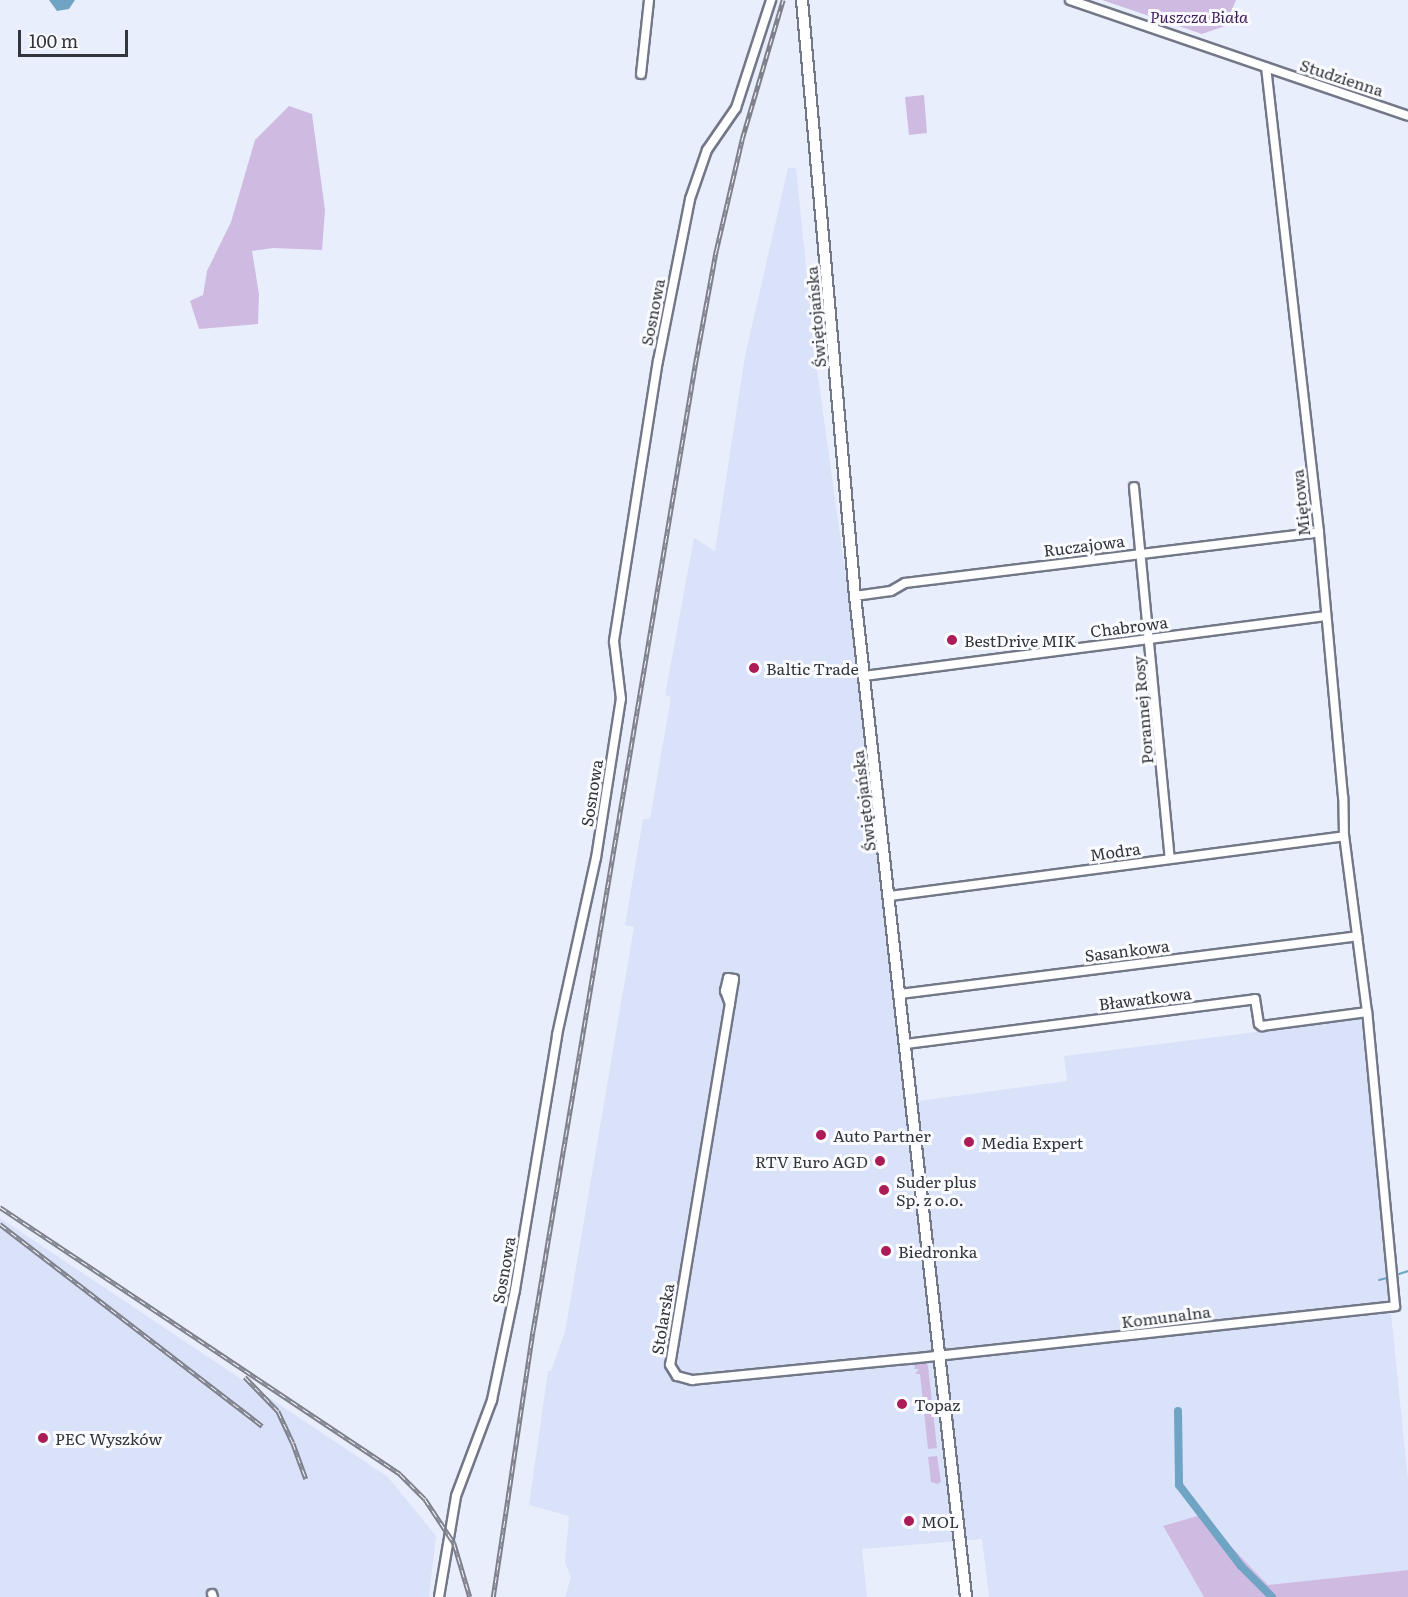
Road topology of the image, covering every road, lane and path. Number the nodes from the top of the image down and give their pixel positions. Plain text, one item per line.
1 (649, 0) edge
2 (771, 0) edge
3 (802, 0) edge
4 (1070, 0) edge
5 (1266, 68) junction
6 (641, 74) dead end
7 (1408, 116) edge
8 (1134, 487) dead end
9 (1319, 532) junction
10 (1141, 553) junction
11 (855, 596) junction
12 (1326, 616) junction
13 (1150, 638) junction
14 (864, 676) junction
15 (1344, 836) junction
16 (1170, 858) junction
17 (890, 896) junction
18 (1357, 936) junction
19 (900, 994) junction
20 (730, 1004) dead end
21 (1367, 1012) junction
22 (906, 1044) junction
23 (1395, 1306) joint
24 (940, 1356) junction
25 (439, 1597) edge
26 (966, 1597) edge

1 - 6 street
2 - 25 street, Sosnowa
3 - 11 street, Świętojańska
4 - 5 street
5 - 7 street, Studzienna
5 - 9 street, Miętowa
8 - 10 street, Porannej Rosy
9 - 10 street, Ruczajowa
9 - 12 street, Miętowa
10 - 11 street, Ruczajowa
10 - 13 street, Porannej Rosy
11 - 14 street, Świętojańska
12 - 13 street, Chabrowa
12 - 15 street, Miętowa
13 - 14 street, Chabrowa
13 - 16 street, Porannej Rosy
14 - 17 street, Świętojańska
15 - 16 street, Modra
15 - 18 street, Miętowa
16 - 17 street, Modra
17 - 19 street, Świętojańska
18 - 19 street, Sasankowa
18 - 21 street, Miętowa
19 - 22 street, Świętojańska
20 - 24 street, Stolarska
21 - 22 street, Bławatkowa
21 - 23 street, Miętowa
22 - 24 street, Świętojańska
23 - 24 street, Komunalna
24 - 26 street, Świętojańska

